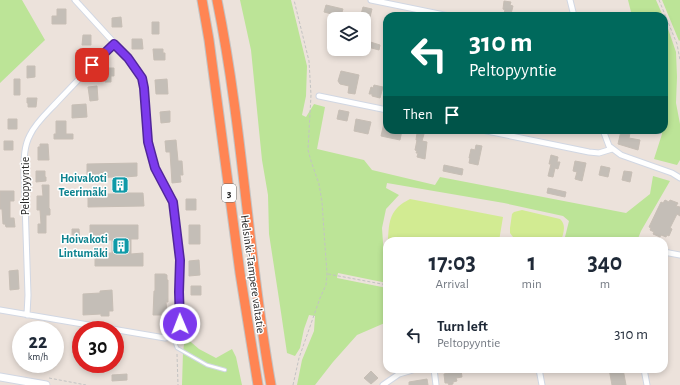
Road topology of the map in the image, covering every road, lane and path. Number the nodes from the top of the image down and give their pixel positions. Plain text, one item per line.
1 (75, 0) edge
2 (202, 0) edge
3 (217, 0) edge
4 (294, 0) edge
5 (371, 0) edge
6 (570, 0) edge
7 (659, 0) edge
8 (430, 12) edge
9 (573, 12) edge
10 (664, 12) edge
11 (668, 22) edge
12 (114, 44) junction
13 (680, 60) edge
14 (319, 96) dead end
15 (383, 109) edge
16 (501, 134) edge
17 (604, 134) edge
18 (612, 149) junction
19 (680, 178) edge
20 (668, 253) edge
21 (680, 255) edge
22 (327, 274) junction
23 (383, 284) edge
24 (0, 310) edge
25 (27, 315) junction
26 (173, 337) junction
27 (178, 348) junction
28 (224, 370) dead end
29 (402, 373) edge
30 (434, 373) edge
31 (540, 373) edge
32 (645, 373) edge
33 (0, 377) edge
34 (46, 385) edge
35 (178, 385) edge
36 (258, 385) edge
37 (271, 385) edge
38 (293, 385) edge
39 (383, 385) edge
40 (436, 385) edge
41 (542, 385) edge
42 (647, 385) edge

1 - 12 street
2 - 36 highway, Helsinki-Tampere valtatie / 3
3 - 37 highway, Helsinki-Tampere valtatie / 3
4 - 22 path
5 - 8 street
6 - 9 street
7 - 10 path
11 - 13 path
12 - 25 street, Peltopyyntie
12 - 26 street
14 - 15 street
16 - 18 street
17 - 18 street
18 - 19 street
20 - 21 street
22 - 23 path
22 - 38 path
24 - 25 street
25 - 26 street
26 - 27 lane
27 - 28 lane
27 - 35 path
29 - 39 street
30 - 40 street
31 - 41 street
32 - 42 street
33 - 34 main road

